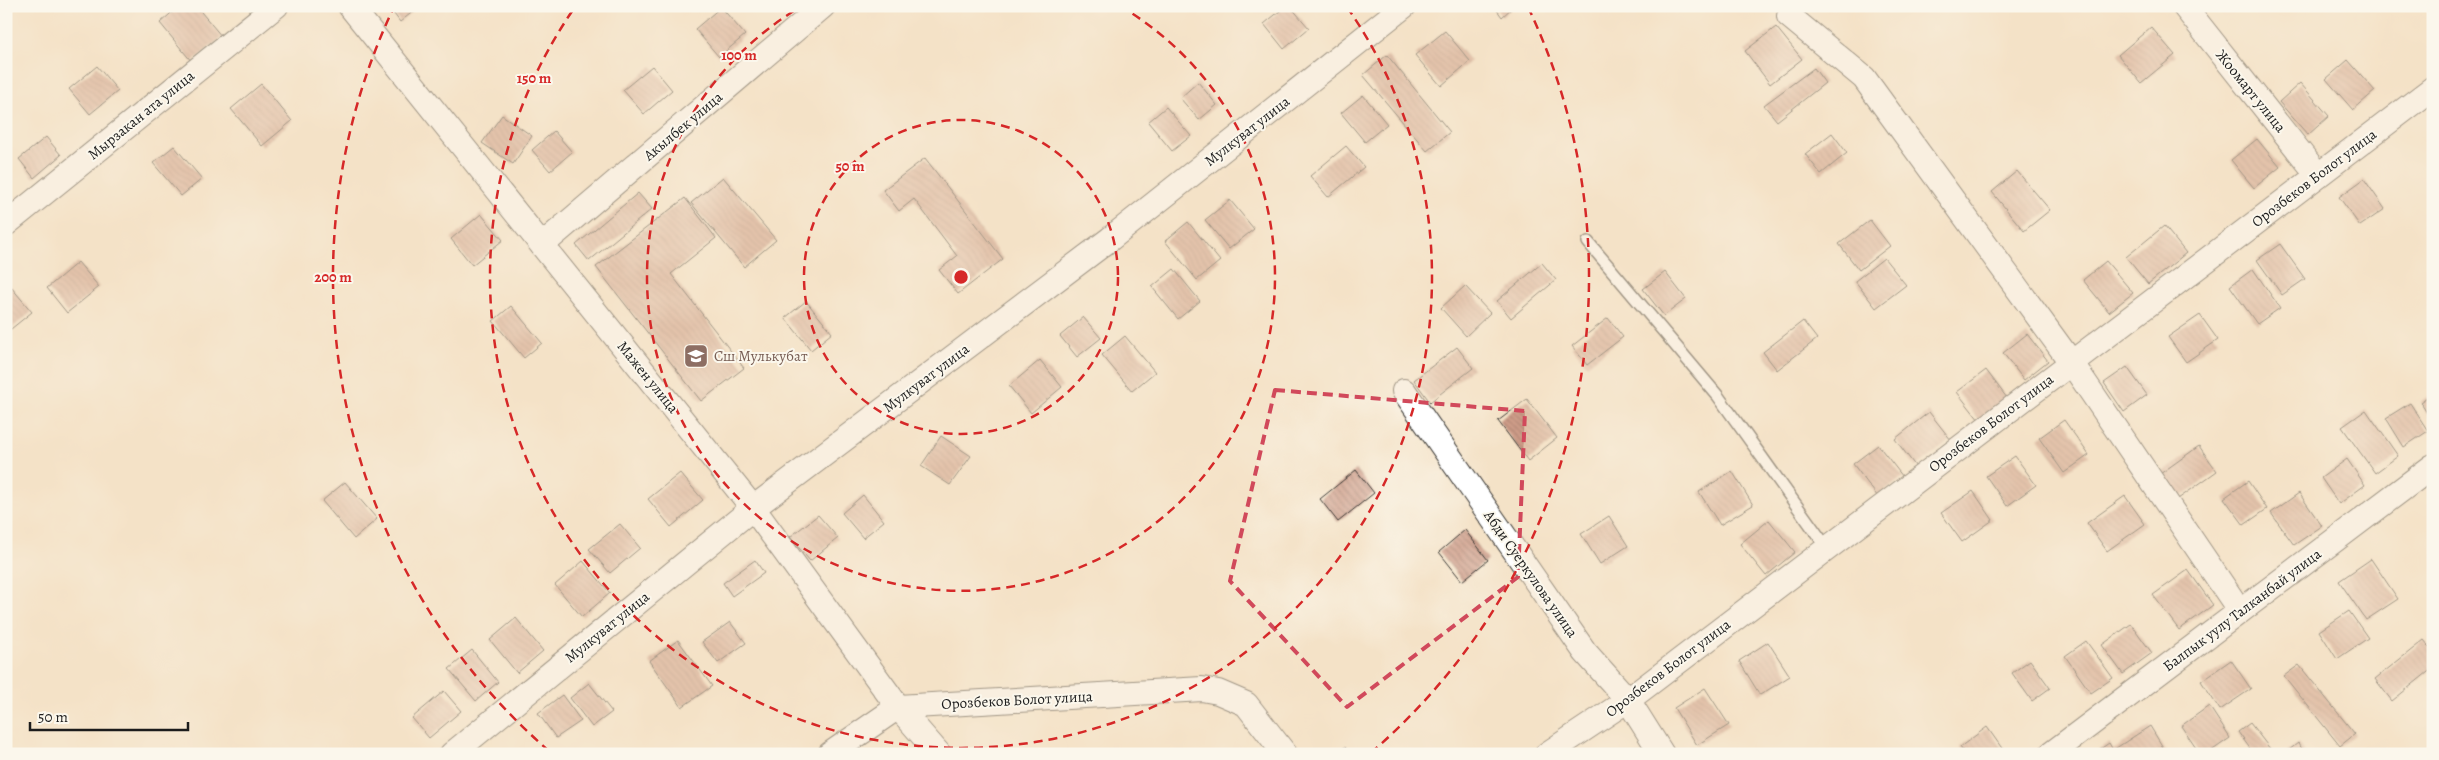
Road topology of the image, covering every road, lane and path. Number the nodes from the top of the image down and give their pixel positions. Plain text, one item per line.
1 (276, 6) edge
2 (350, 6) edge
3 (823, 6) edge
4 (1404, 6) edge
5 (2184, 6) edge
6 (1789, 16) dead end
7 (2433, 88) edge
8 (2318, 175) junction
9 (6, 224) edge
10 (1588, 242) dead end
11 (542, 245) junction
12 (2071, 362) junction
13 (1404, 391) dead end
14 (2433, 466) edge
15 (753, 508) junction
16 (1828, 548) junction
17 (2240, 611) junction
18 (1628, 700) junction
19 (898, 707) junction
20 (452, 754) edge
21 (830, 754) edge
22 (938, 754) edge
23 (1285, 754) edge
24 (1547, 754) edge
25 (1662, 754) edge
26 (2052, 754) edge

1 - 9 street, Мырзакан ата улица
2 - 11 street, Мажен улица
3 - 11 street, Акылбек улица
4 - 15 street, Мулкуват улица
5 - 8 street, Жоомарт улица
6 - 12 street
7 - 8 street, Орозбеков Болот улица
8 - 12 street, Орозбеков Болот улица
10 - 16 lane
11 - 15 street, Мажен улица
12 - 16 street, Орозбеков Болот улица
12 - 17 street
13 - 18 street, Абди Суеркулова улица
14 - 17 street, Балпык уулу Талканбай улица
15 - 19 street, Мажен улица
15 - 20 street, Мулкуват улица
16 - 18 street, Орозбеков Болот улица
17 - 26 street, Балпык уулу Талканбай улица
18 - 24 street, Орозбеков Болот улица
18 - 25 street, Абди Суеркулова улица
19 - 21 street
19 - 22 street, Мажен улица
19 - 23 street, Орозбеков Болот улица

